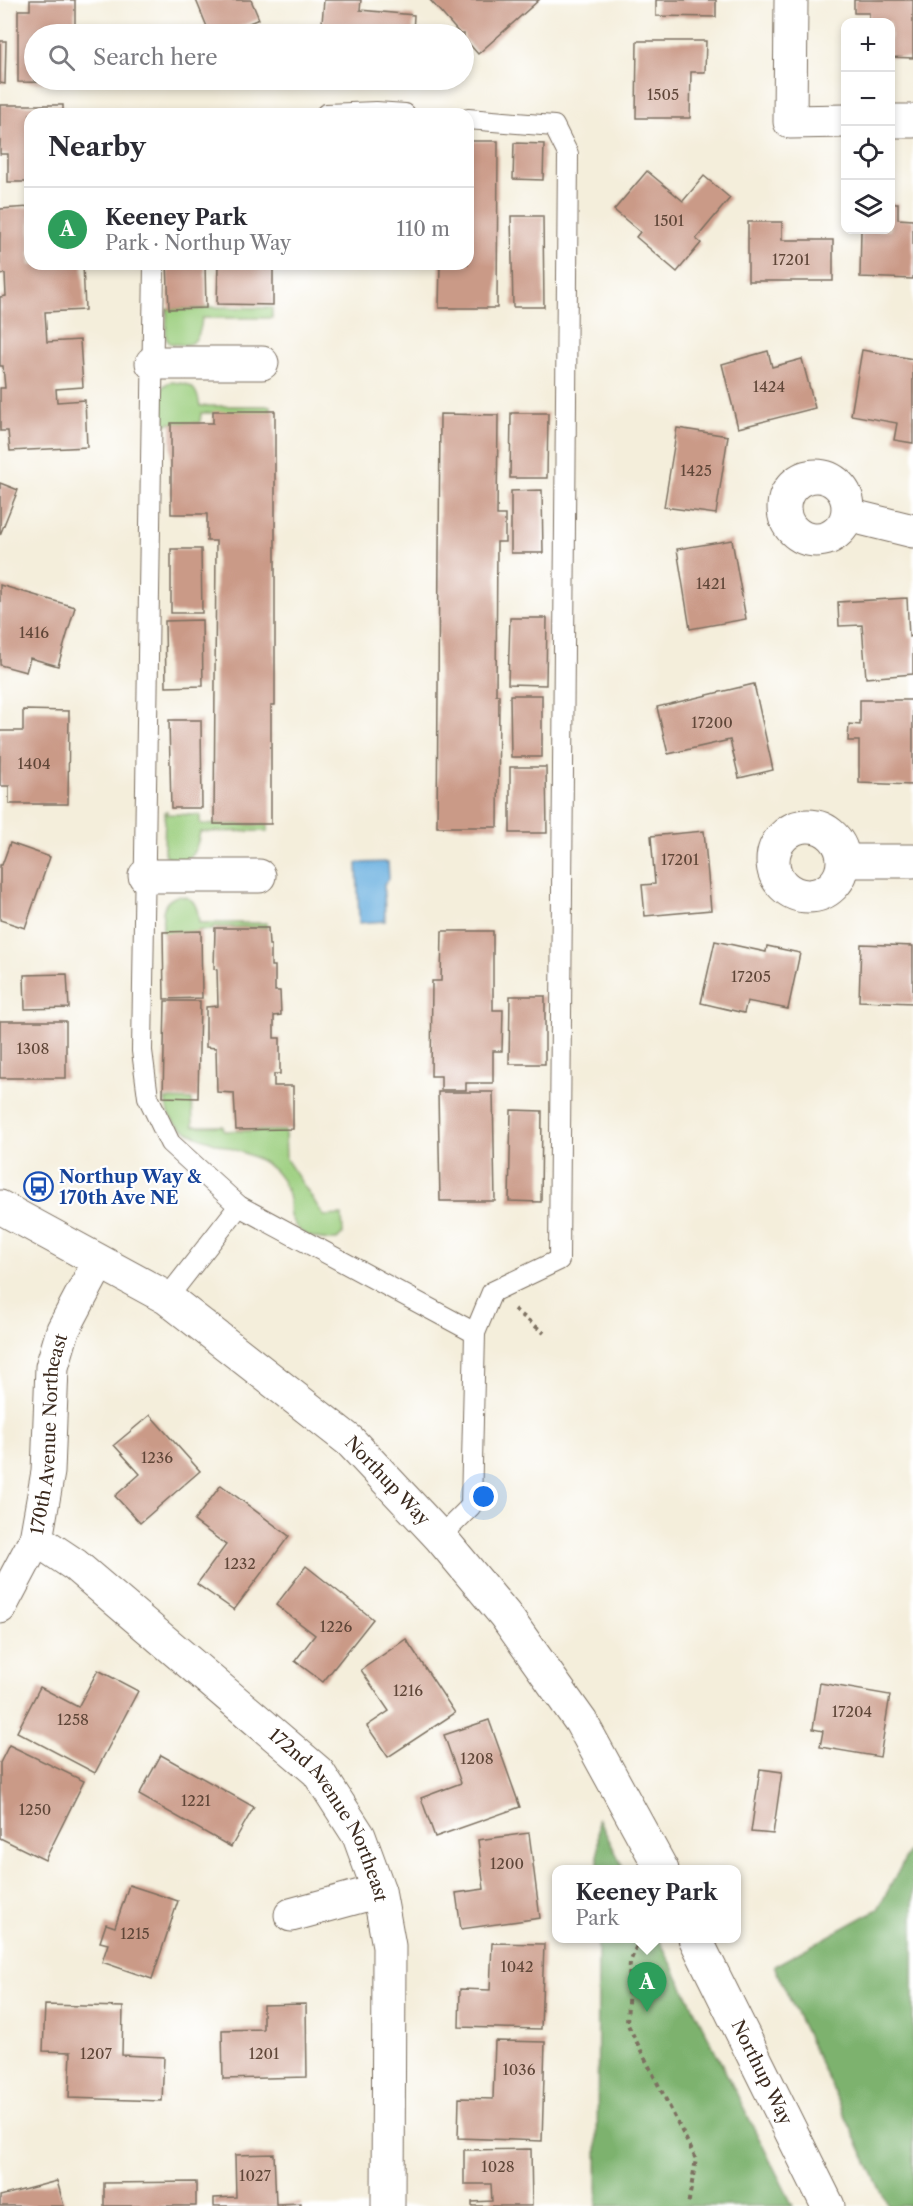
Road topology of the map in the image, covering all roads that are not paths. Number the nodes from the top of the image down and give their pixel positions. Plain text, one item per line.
1 (791, 0) edge
2 (474, 119) edge
3 (841, 121) edge
4 (895, 121) edge
5 (913, 121) edge
6 (154, 270) edge
7 (152, 363) junction
8 (262, 363) dead end
9 (848, 515) dead end
10 (913, 531) edge
11 (844, 861) dead end
12 (913, 861) edge
13 (146, 876) junction
14 (259, 876) dead end
15 (238, 1206) junction
16 (0, 1207) edge
17 (99, 1262) junction
18 (167, 1298) junction
19 (476, 1333) junction
20 (440, 1537) junction
21 (36, 1539) junction
22 (0, 1607) edge
23 (660, 1865) edge
24 (379, 1891) junction
25 (291, 1915) dead end
26 (697, 1943) edge
27 (388, 2206) edge
28 (828, 2206) edge

1 - 3 street
2 - 19 lane
4 - 5 street
6 - 7 lane
7 - 8 street
7 - 13 lane
9 - 10 street
11 - 12 street
13 - 14 street
13 - 15 lane
15 - 18 lane
15 - 19 lane
16 - 17 street, Northup Way
17 - 18 street, Northup Way
17 - 21 street, 170th Avenue Northeast
18 - 20 street, Northup Way
19 - 20 lane
20 - 23 street, Northup Way
21 - 22 street, 170th Avenue Northeast
21 - 24 street, 172nd Avenue Northeast
24 - 25 street
24 - 27 street, 172nd Avenue Northeast
26 - 28 street, Northup Way

